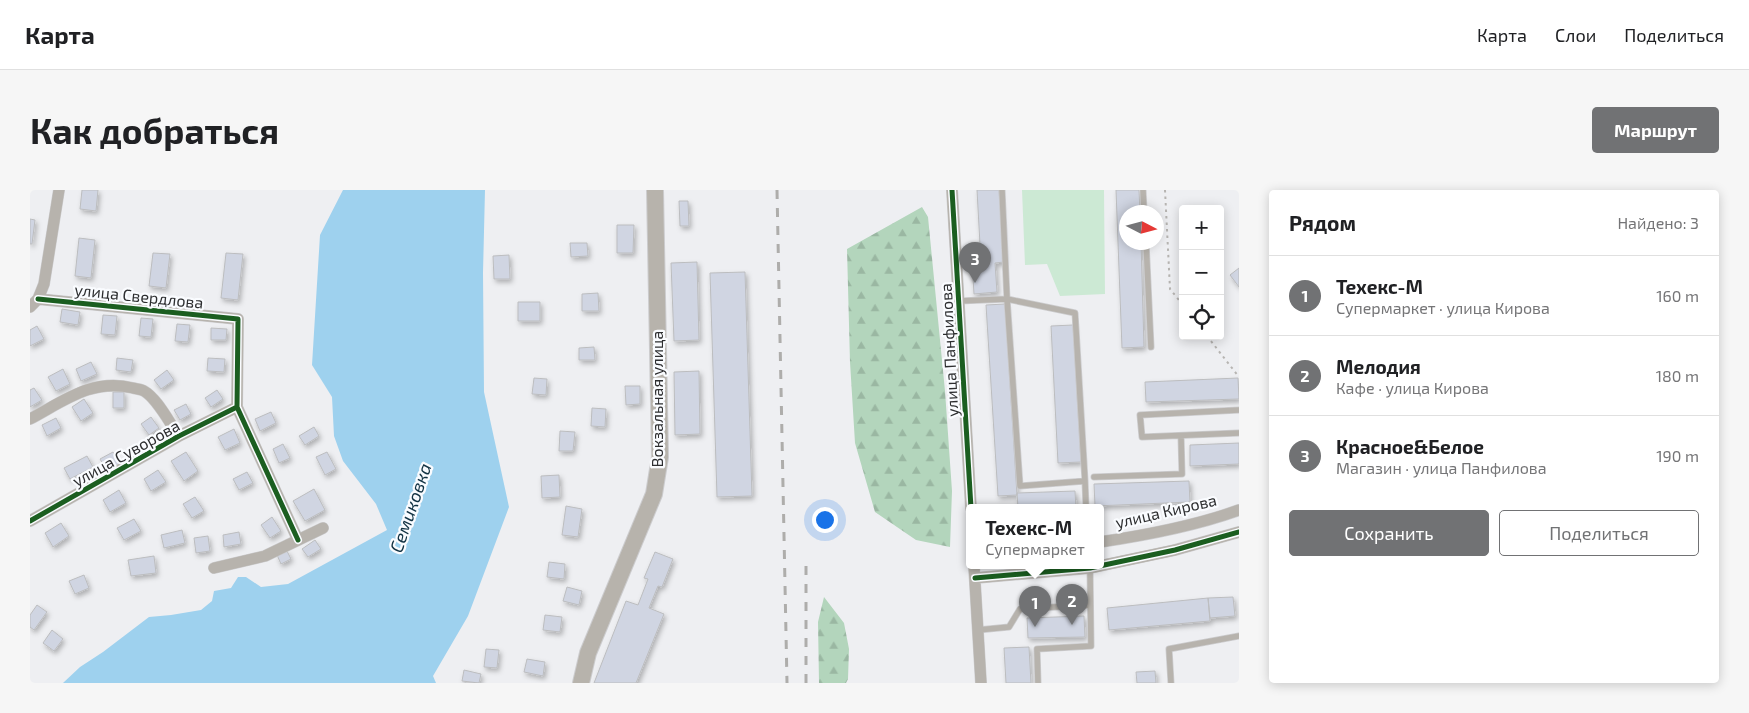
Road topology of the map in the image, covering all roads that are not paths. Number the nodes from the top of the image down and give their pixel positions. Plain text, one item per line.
1 (60, 190) edge
2 (655, 190) edge
3 (952, 190) edge
4 (1002, 190) edge
5 (1143, 190) edge
6 (1144, 205) edge
7 (1146, 250) edge
8 (1007, 299) junction
9 (959, 301) junction
10 (34, 303) edge
11 (1151, 347) dead end
12 (237, 407) junction
13 (1239, 410) edge
14 (30, 420) edge
15 (1239, 433) edge
16 (179, 436) junction
17 (1181, 436) junction
18 (1094, 477) dead end
19 (1085, 481) junction
20 (971, 504) edge
21 (1086, 504) edge
22 (1239, 510) edge
23 (30, 521) edge
24 (324, 528) dead end
25 (1239, 532) edge
26 (298, 540) junction
27 (1104, 541) edge
28 (1104, 564) edge
29 (214, 568) dead end
30 (974, 569) edge
31 (1069, 569) edge
32 (1090, 569) edge
33 (975, 578) junction
34 (1090, 605) junction
35 (978, 630) junction
36 (1239, 636) edge
37 (581, 683) edge
38 (981, 683) edge
39 (1038, 683) edge
40 (1171, 683) edge

1 - 10 street
2 - 37 main road, Вокзальная улица
3 - 9 street, улица Панфилова
4 - 8 lane
5 - 6 lane
7 - 11 lane
8 - 9 lane
8 - 19 lane
8 - 19 lane
9 - 20 street, улица Панфилова
10 - 12 street, улица Свердлова
12 - 16 street, улица Суворова
12 - 26 street
13 - 17 lane
14 - 16 street
15 - 17 lane
16 - 23 street, улица Суворова
17 - 18 lane
19 - 21 lane
22 - 27 street, улица Кирова
24 - 26 street
25 - 28 street
26 - 29 street
30 - 33 street
31 - 33 street
32 - 34 lane
33 - 35 street
34 - 35 lane
34 - 39 lane
35 - 38 street
36 - 40 lane

